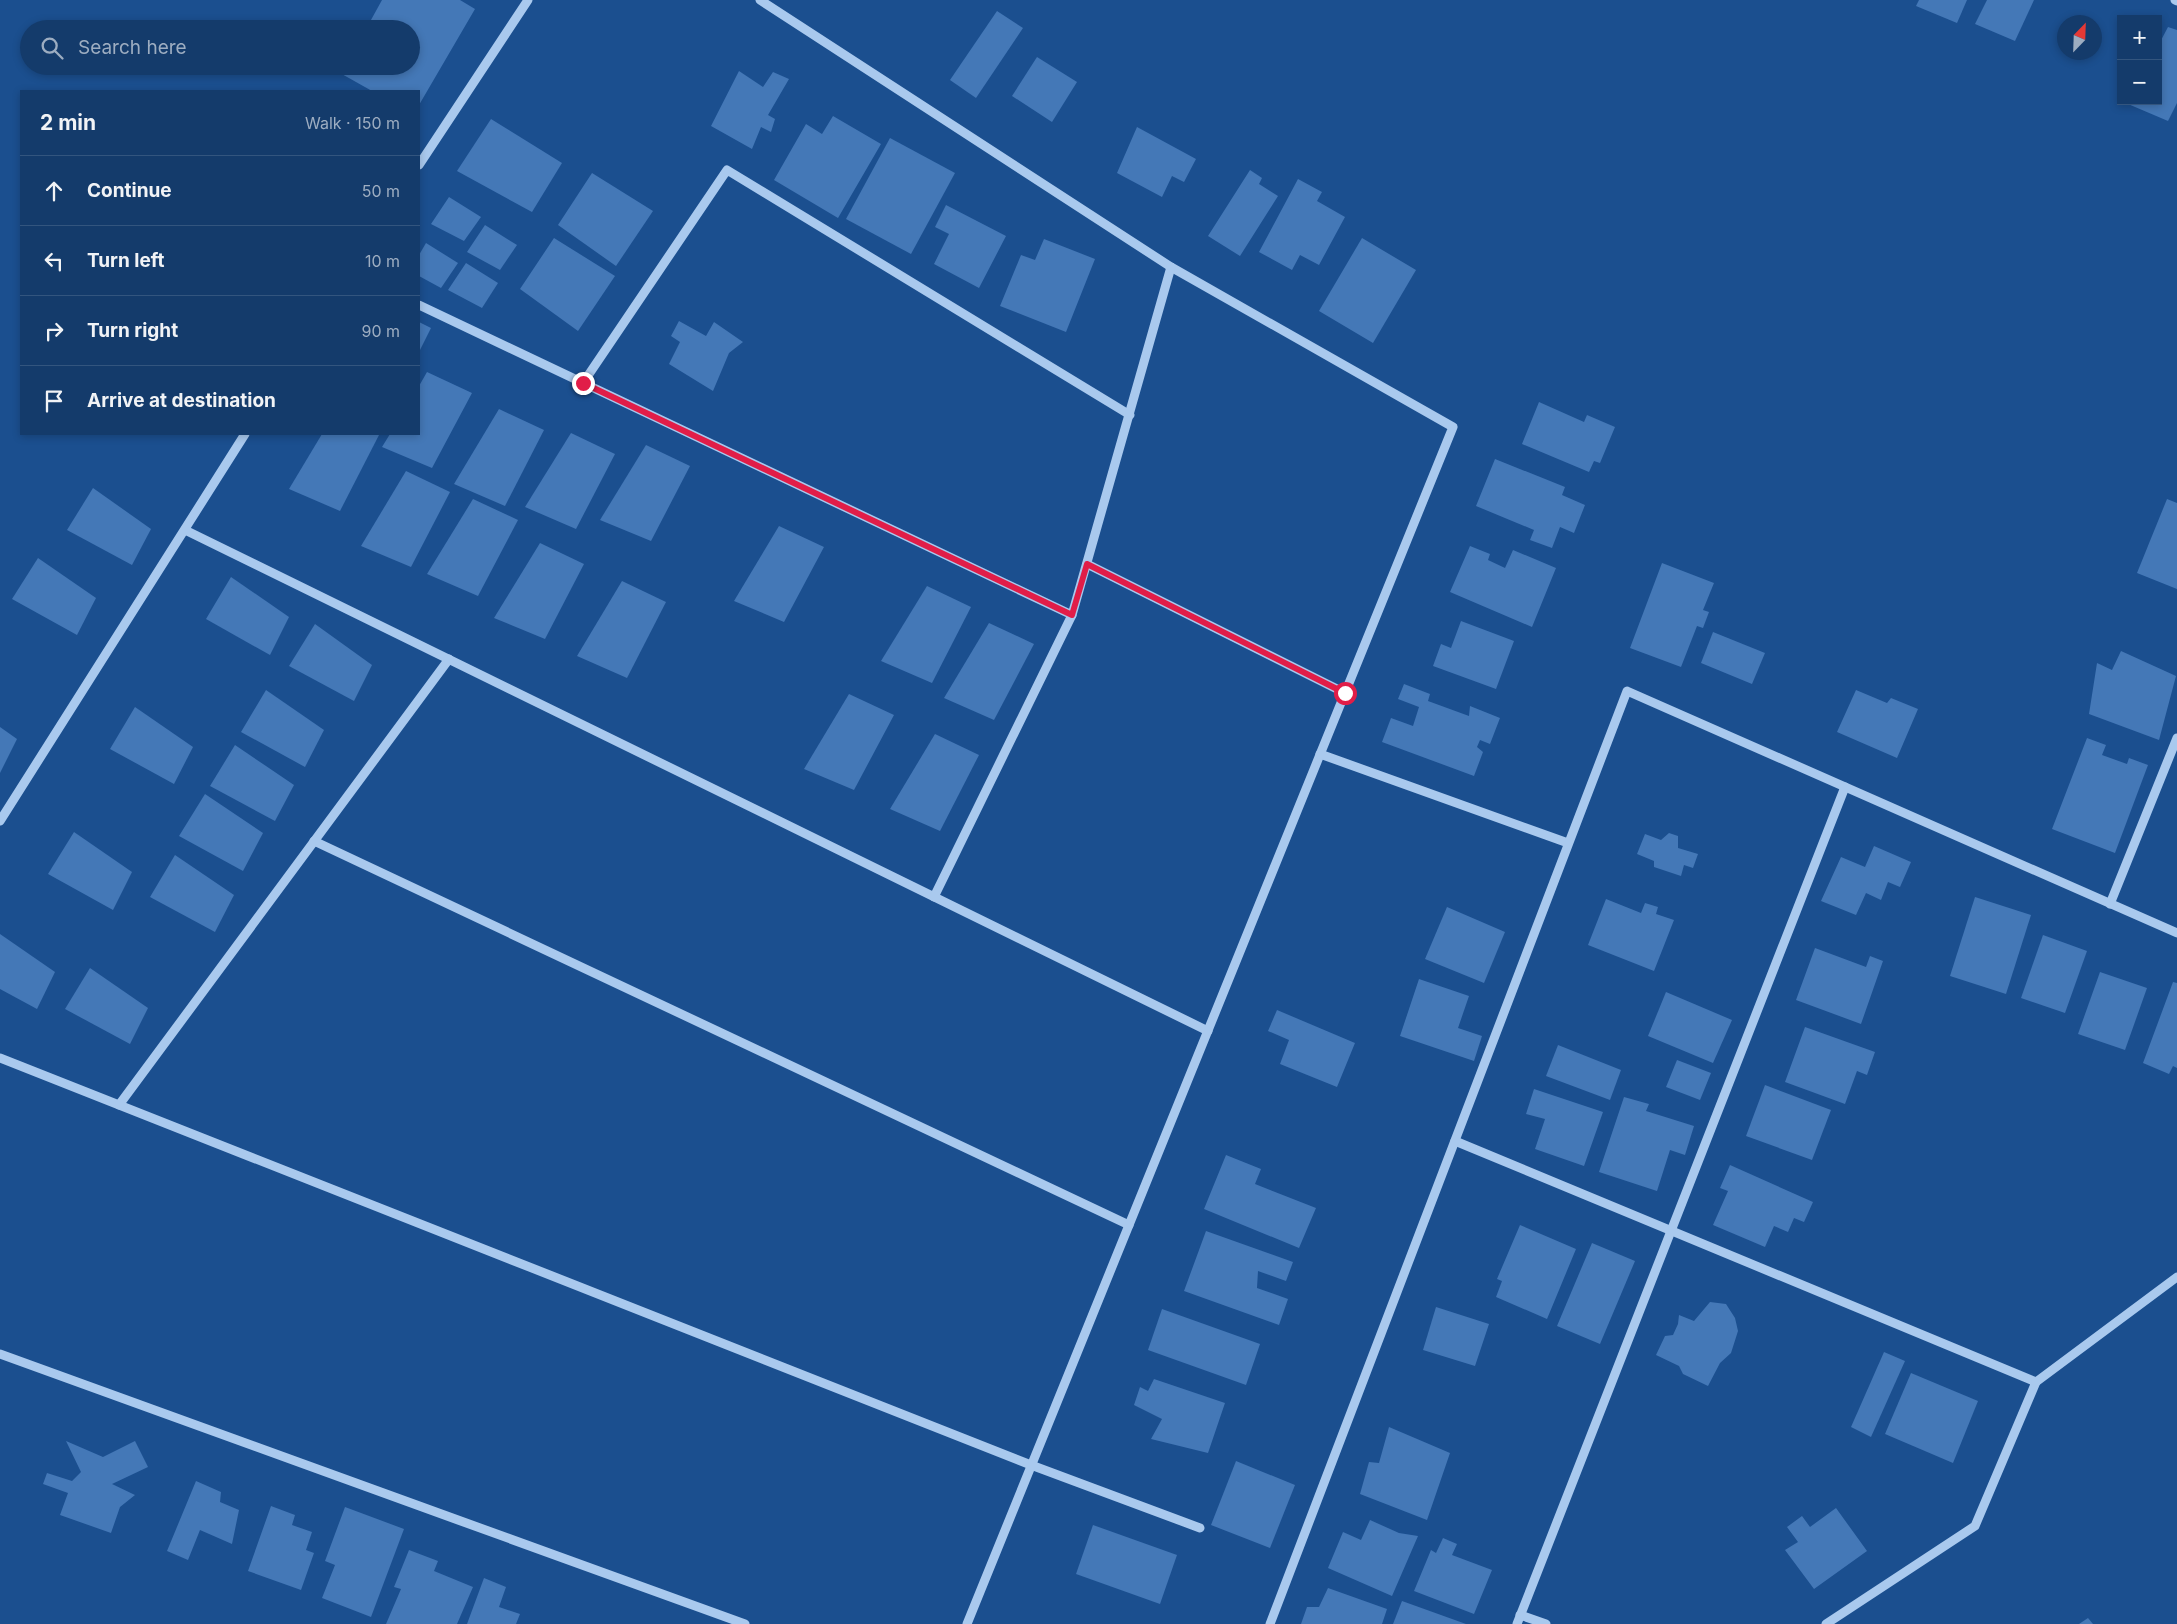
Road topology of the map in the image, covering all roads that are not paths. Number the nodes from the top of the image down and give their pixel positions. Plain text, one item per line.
1 (528, 0) edge
2 (760, 0) edge
3 (420, 163) edge
4 (1171, 267) junction
5 (420, 305) edge
6 (583, 383) junction
7 (1130, 415) junction
8 (245, 435) edge
9 (184, 530) junction
10 (1087, 564) junction
11 (1072, 615) junction
12 (449, 659) junction
13 (1345, 693) junction
14 (2177, 738) edge
15 (1320, 754) junction
16 (1845, 787) junction
17 (0, 821) edge
18 (314, 841) junction
19 (1568, 843) junction
20 (934, 898) junction
21 (2110, 904) junction
22 (2177, 933) edge
23 (1208, 1031) junction
24 (0, 1058) edge
25 (119, 1105) junction
26 (1455, 1141) junction
27 (1129, 1225) junction
28 (1671, 1230) junction
29 (2177, 1277) edge
30 (0, 1354) edge
31 (2036, 1382) junction
32 (1031, 1465) junction
33 (1200, 1528) dead end
34 (1518, 1620) edge
35 (745, 1624) edge
36 (967, 1624) edge
37 (1270, 1624) edge
38 (1546, 1624) edge
39 (1826, 1624) edge

1 - 3 street
2 - 4 street
4 - 7 street
4 - 13 street
5 - 6 street
6 - 7 street
6 - 11 street
7 - 10 street
8 - 9 street
9 - 12 street
9 - 17 street
10 - 11 street
10 - 13 street
11 - 20 street
12 - 18 street
12 - 20 street
13 - 15 street
14 - 21 street
15 - 19 street
15 - 23 street
16 - 19 street
16 - 21 street
16 - 28 street
18 - 25 street
18 - 27 street
19 - 26 street
20 - 23 street
21 - 22 street
23 - 27 street
24 - 25 street
25 - 32 street
26 - 28 street
26 - 37 street
27 - 32 street
28 - 31 street
28 - 34 street
29 - 31 street
30 - 35 street
31 - 39 street
32 - 33 street
32 - 36 street
34 - 38 street

